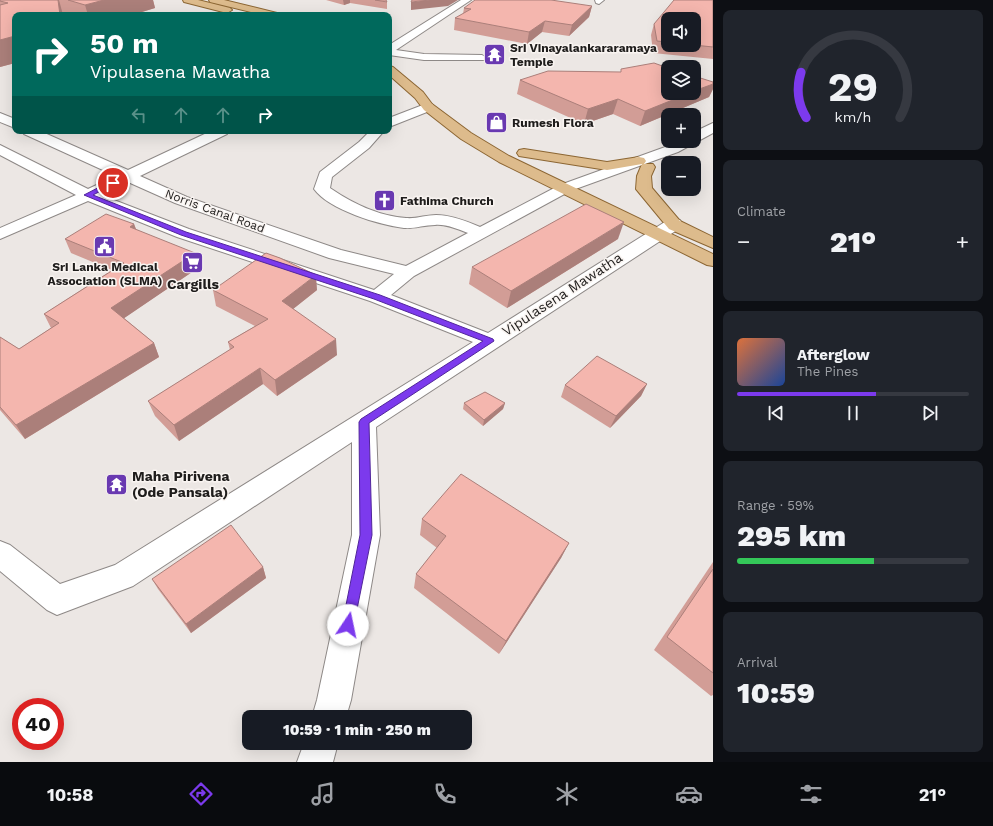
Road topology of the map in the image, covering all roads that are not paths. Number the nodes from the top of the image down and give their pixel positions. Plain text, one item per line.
1 (187, 0) edge
2 (213, 0) edge
3 (467, 0) edge
4 (234, 12) edge
5 (262, 12) edge
6 (392, 49) edge
7 (392, 52) edge
8 (392, 58) edge
9 (482, 58) dead end
10 (392, 72) edge
11 (433, 92) dead end
12 (428, 107) junction
13 (0, 117) edge
14 (392, 122) edge
15 (12, 123) edge
16 (713, 127) edge
17 (35, 134) edge
18 (216, 134) edge
19 (374, 134) edge
20 (701, 134) edge
21 (510, 146) dead end
22 (675, 148) edge
23 (0, 149) edge
24 (524, 153) junction
25 (644, 164) junction
26 (126, 177) junction
27 (583, 181) junction
28 (565, 188) junction
29 (604, 191) junction
30 (88, 195) junction
31 (586, 198) junction
32 (641, 208) dead end
33 (666, 228) junction
34 (482, 233) junction
35 (0, 234) edge
36 (713, 243) edge
37 (713, 261) edge
38 (408, 272) junction
39 (377, 297) junction
40 (490, 341) junction
41 (364, 422) junction
42 (0, 554) edge
43 (331, 710) edge
44 (319, 750) edge
45 (315, 762) edge

1 - 4 main road
2 - 5 main road
3 - 6 street
7 - 9 street
8 - 11 main road
10 - 12 main road
12 - 14 street
12 - 28 main road
13 - 15 street
16 - 20 street
17 - 26 street, Norris Canal Road
18 - 26 street
19 - 34 street
21 - 24 main road
22 - 25 street
23 - 30 street
24 - 25 main road
24 - 27 main road
25 - 27 street
25 - 29 street
25 - 33 main road
26 - 30 street
26 - 38 street, Norris Canal Road
27 - 28 street
27 - 29 main road
28 - 31 main road
28 - 34 street
29 - 31 street
30 - 35 street
30 - 39 street
31 - 33 main road
32 - 33 main road
33 - 36 main road
33 - 37 main road
33 - 40 street, Vipulasena Mawatha
34 - 38 street
38 - 39 street
39 - 40 street
40 - 41 street, Vipulasena Mawatha
41 - 42 street, Vipulasena Mawatha
41 - 43 street
44 - 45 street

